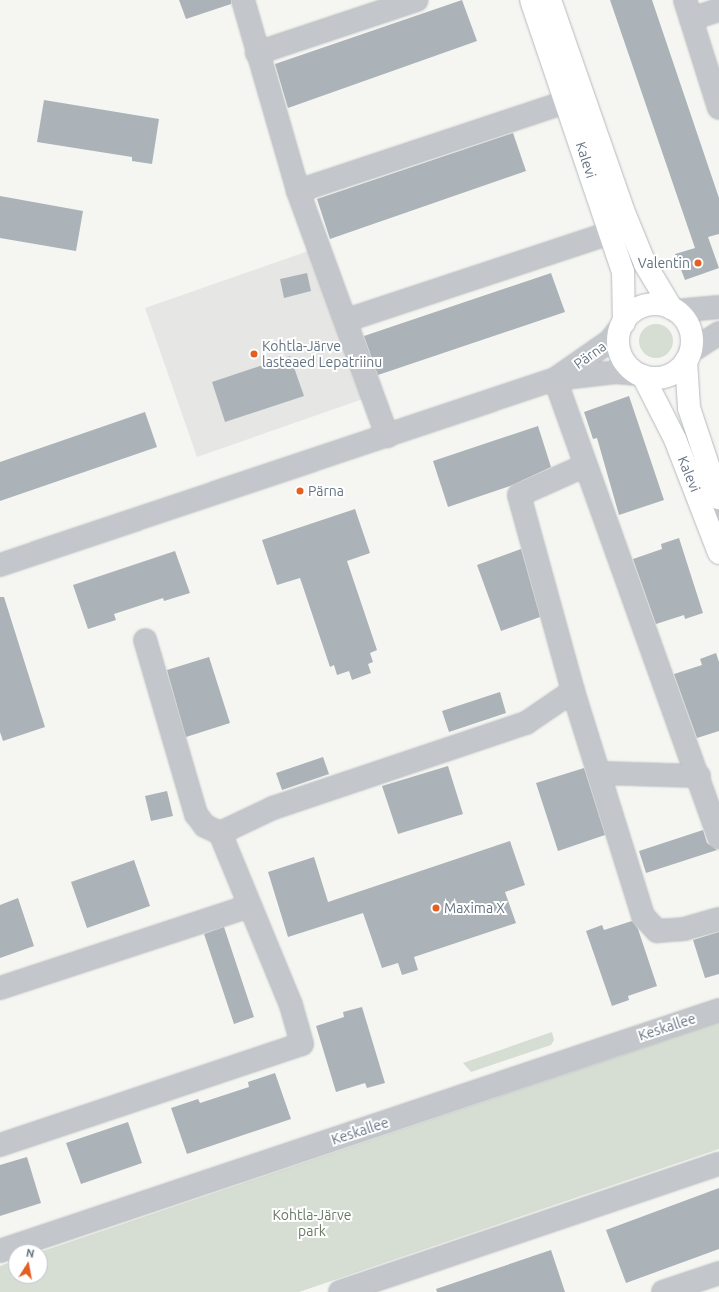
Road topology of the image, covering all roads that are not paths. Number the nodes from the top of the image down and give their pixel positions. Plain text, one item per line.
1 (243, 0) edge
2 (416, 0) edge
3 (545, 0) edge
4 (688, 10) edge
5 (719, 10) edge
6 (258, 52) junction
7 (574, 98) junction
8 (719, 108) edge
9 (298, 191) junction
10 (620, 229) junction
11 (719, 307) edge
12 (674, 310) junction
13 (347, 320) junction
14 (622, 325) junction
15 (719, 333) edge
16 (688, 356) junction
17 (641, 375) junction
18 (555, 379) junction
19 (388, 436) junction
20 (586, 465) junction
21 (715, 508) edge
22 (719, 554) edge
23 (0, 565) edge
24 (145, 640) dead end
25 (573, 691) junction
26 (598, 773) junction
27 (699, 776) junction
28 (220, 833) junction
29 (719, 838) edge
30 (249, 906) junction
31 (719, 919) edge
32 (0, 988) edge
33 (719, 1010) edge
34 (0, 1145) edge
35 (719, 1164) edge
36 (0, 1251) edge
37 (719, 1273) edge
38 (340, 1292) edge
39 (663, 1292) edge

1 - 6 street
2 - 6 street
3 - 7 main road, Kalevi
4 - 5 street
4 - 8 street
6 - 9 street
7 - 9 street
7 - 10 main road, Kalevi
9 - 13 street
10 - 12 main road, Kalevi
10 - 13 street
10 - 14 main road, Kalevi
11 - 12 street
12 - 14 main road
12 - 16 main road, Kalevi
13 - 19 street
14 - 17 main road, Kalevi
14 - 18 street, Pärna
15 - 16 street
16 - 17 main road
16 - 21 main road, Kalevi
17 - 18 street, Pärna
17 - 21 main road, Kalevi
18 - 19 street, Pärna
18 - 20 street
19 - 23 street, Pärna
20 - 25 street
20 - 27 street
21 - 22 main road, Kalevi
24 - 28 street
25 - 26 street
25 - 28 street
26 - 27 street
26 - 31 street
27 - 29 street
28 - 30 street
30 - 32 street
30 - 34 street
33 - 36 street, Keskallee
35 - 38 street
37 - 39 street

